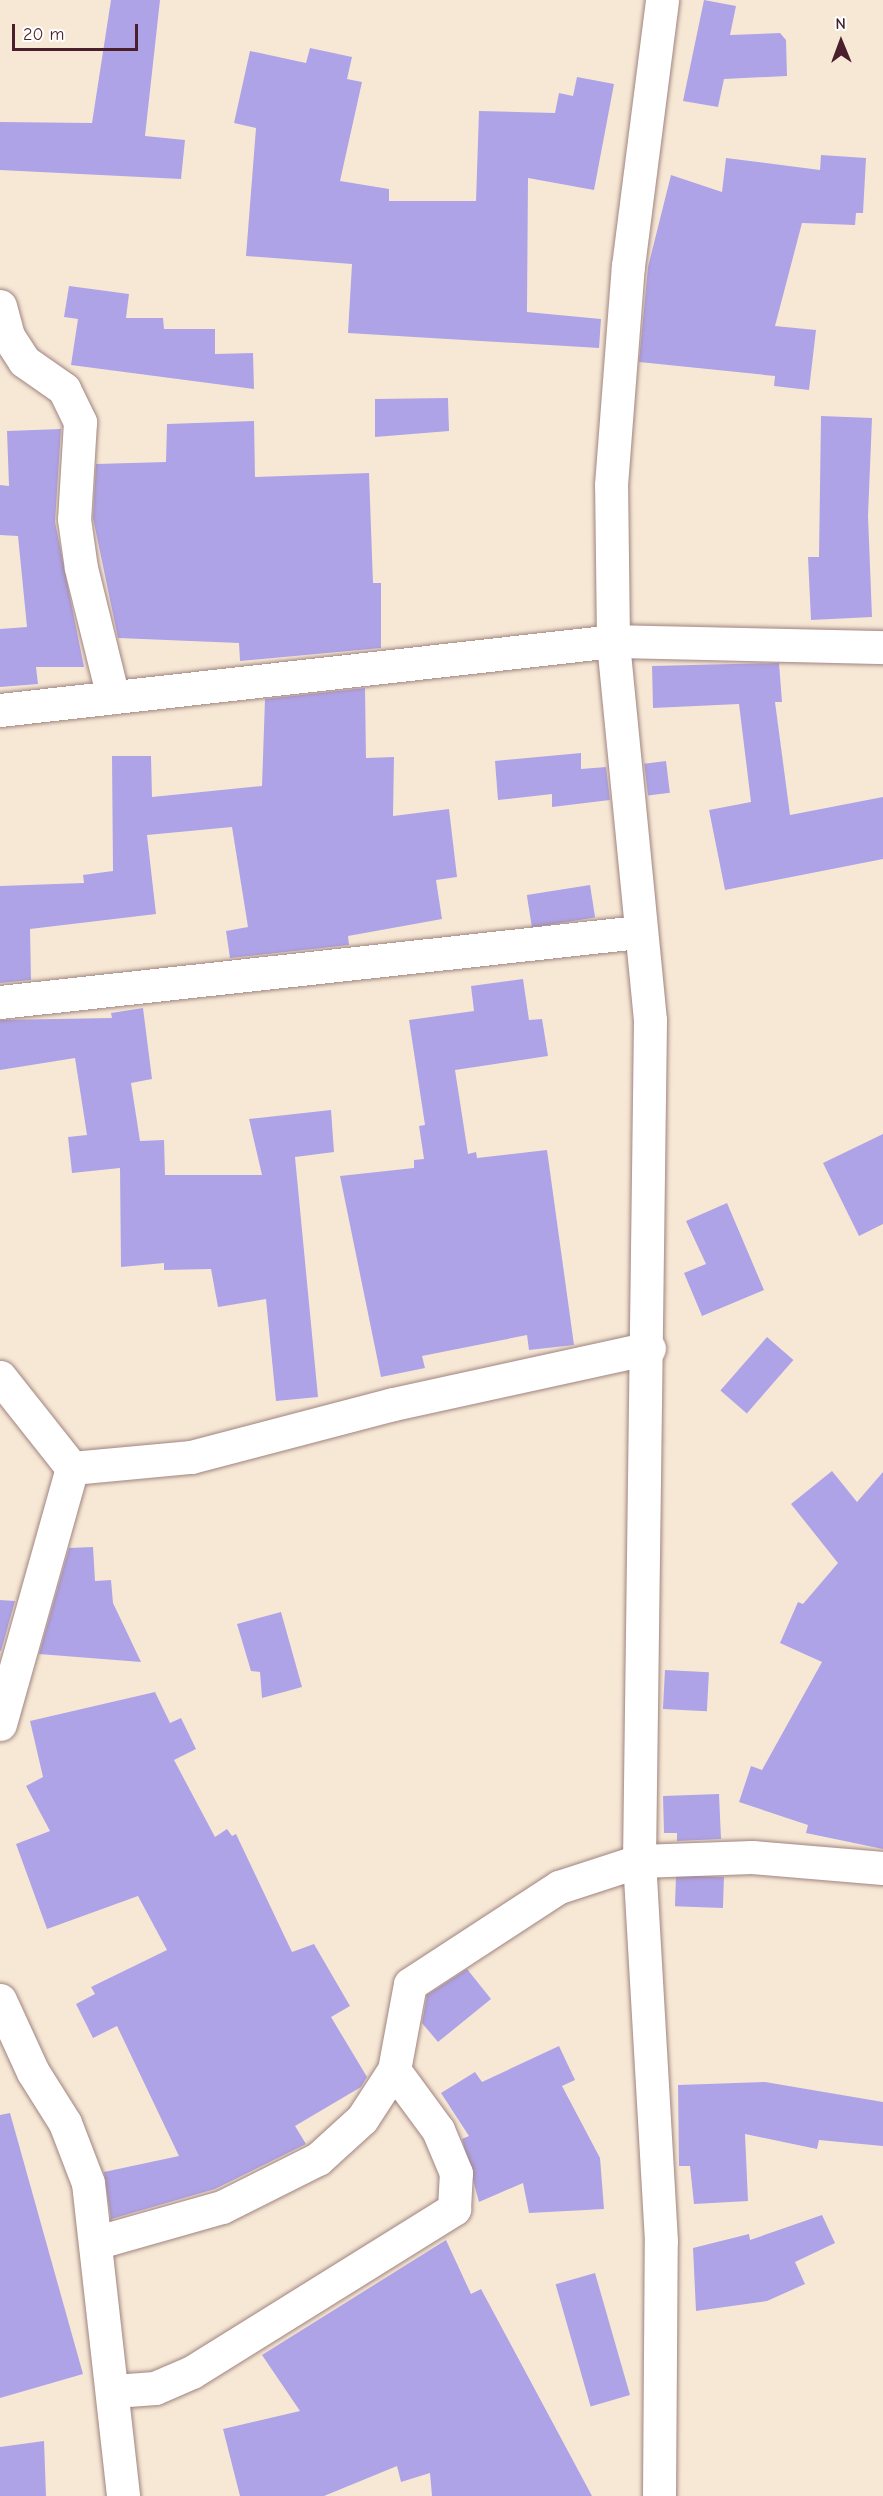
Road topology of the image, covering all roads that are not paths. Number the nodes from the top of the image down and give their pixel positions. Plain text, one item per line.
1 (662, 0) edge
2 (0, 306) edge
3 (613, 641) junction
4 (883, 647) edge
5 (113, 697) junction
6 (0, 710) edge
7 (638, 932) junction
8 (0, 1002) edge
9 (649, 1348) junction
10 (0, 1377) edge
11 (72, 1468) junction
12 (0, 1724) edge
13 (639, 1862) junction
14 (883, 1868) edge
15 (0, 2000) edge
16 (394, 2070) junction
17 (98, 2242) junction
18 (114, 2391) junction
19 (123, 2496) edge
20 (659, 2496) edge

1 - 3 street
2 - 5 street
3 - 4 street
3 - 5 street
3 - 7 street
5 - 6 street
7 - 8 street
7 - 9 street
9 - 11 street
9 - 13 street
10 - 11 street
11 - 12 street
13 - 14 street
13 - 16 street
13 - 20 street
15 - 17 street
16 - 17 street
16 - 18 street
17 - 18 street
18 - 19 street

